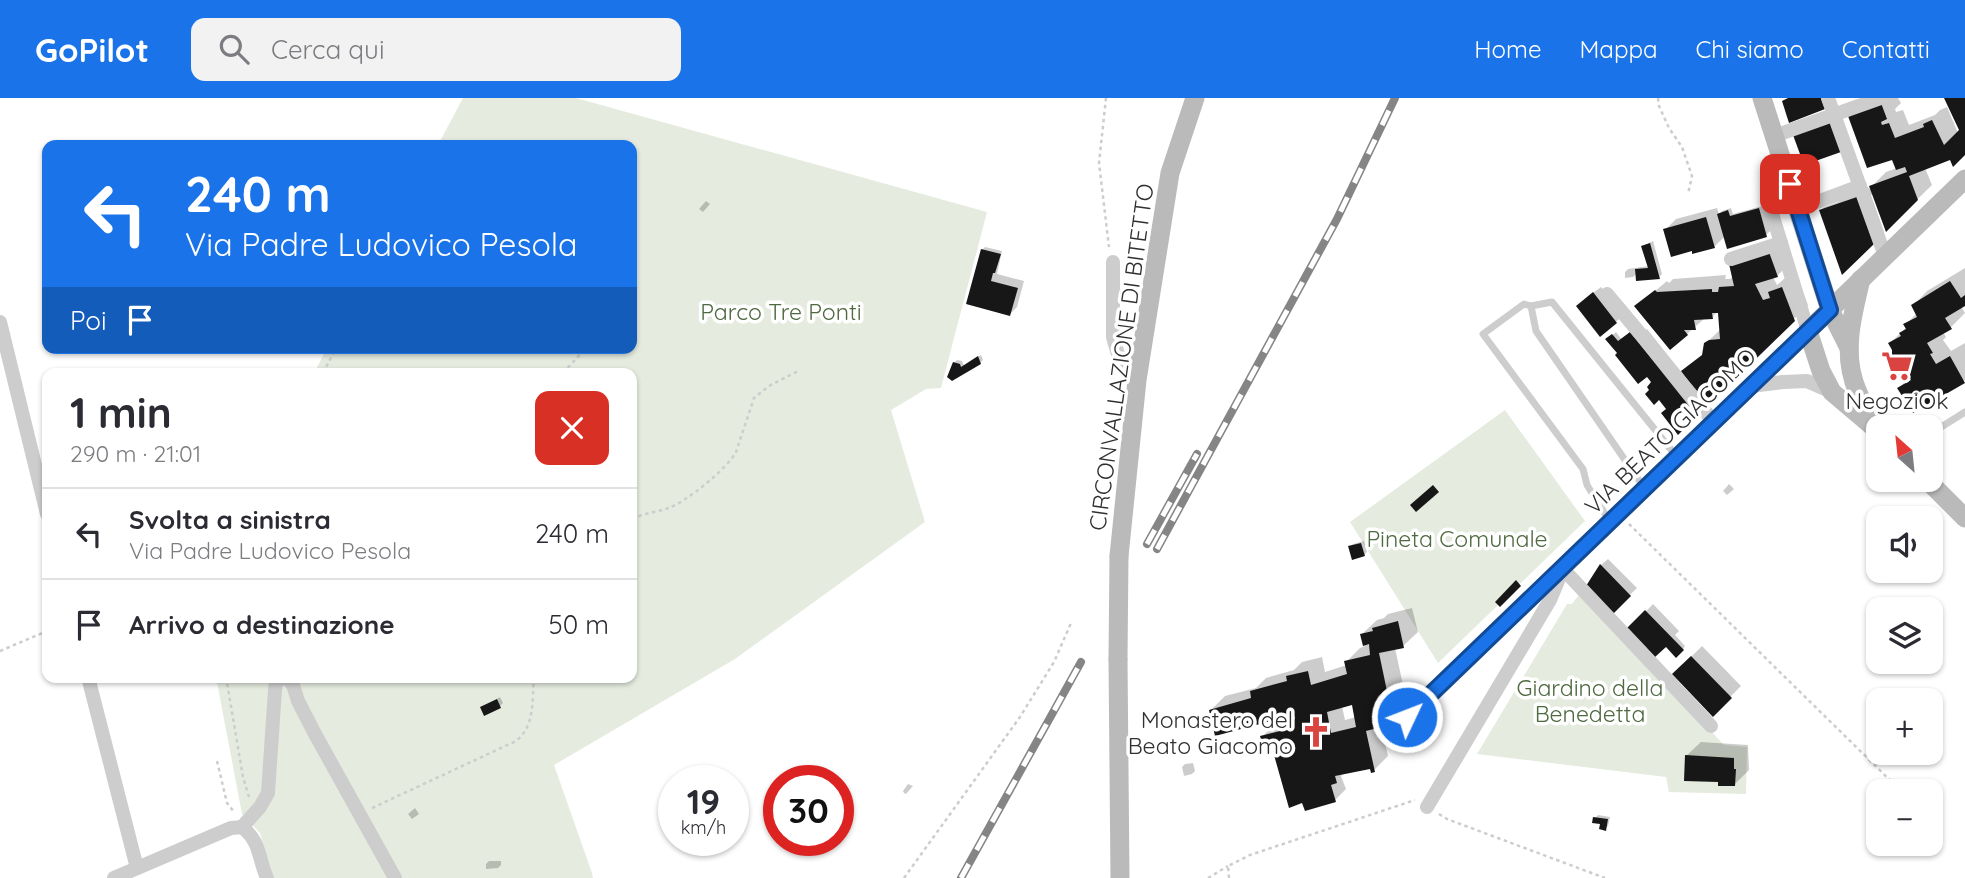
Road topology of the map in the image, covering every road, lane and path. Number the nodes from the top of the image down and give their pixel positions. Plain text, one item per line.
1 (1106, 98) edge
2 (1195, 98) edge
3 (1658, 98) edge
4 (1762, 98) edge
5 (1828, 98) edge
6 (1881, 98) edge
7 (1834, 115) junction
8 (1774, 136) junction
9 (1965, 179) edge
10 (1860, 186) junction
11 (1688, 194) dead end
12 (1770, 207) dead end
13 (1798, 209) junction
14 (1782, 243) junction
15 (1885, 256) junction
16 (1731, 259) dead end
17 (1113, 262) joint
18 (1862, 278) junction
19 (1607, 295) dead end
20 (1531, 306) junction
21 (1830, 310) junction
22 (0, 322) edge
23 (1808, 331) junction
24 (1849, 348) junction
25 (580, 354) edge
26 (568, 368) edge
27 (798, 371) dead end
28 (1138, 380) junction
29 (1751, 386) junction
30 (1832, 392) junction
31 (1965, 412) edge
32 (1869, 415) edge
33 (1866, 420) edge
34 (1714, 422) junction
35 (1943, 426) edge
36 (1678, 457) junction
37 (1645, 489) junction
38 (1939, 492) edge
39 (42, 494) edge
40 (637, 517) edge
41 (1615, 518) junction
42 (1965, 518) edge
43 (1563, 569) junction
44 (1071, 623) dead end
45 (42, 633) edge
46 (0, 650) edge
47 (90, 683) edge
48 (227, 683) edge
49 (276, 683) edge
50 (291, 683) edge
51 (533, 683) edge
52 (1407, 717) dead end
53 (1711, 726) dead end
54 (217, 761) dead end
55 (1888, 779) edge
56 (1420, 803) junction
57 (255, 813) junction
58 (359, 813) junction
59 (242, 827) junction
60 (1228, 866) junction
61 (137, 868) junction
62 (114, 878) edge
63 (267, 878) edge
64 (395, 878) edge
65 (904, 878) edge
66 (1120, 878) edge
67 (1208, 878) edge
68 (1229, 878) edge
69 (1605, 878) edge

1 - 17 path
2 - 28 street, CIRCONVALLAZIONE DI BITETTO
3 - 11 path
4 - 8 street
5 - 7 street
6 - 7 street
7 - 8 street
7 - 10 street
8 - 13 street
9 - 15 street, VIA BEATO GIACOMO
10 - 13 street
10 - 15 street
12 - 14 street
13 - 21 street
14 - 16 street
14 - 23 street
15 - 18 street, VIA BEATO GIACOMO
17 - 28 street
18 - 21 street, VIA BEATO GIACOMO
18 - 24 street
19 - 34 street
20 - 36 lane
20 - 37 lane
20 - 41 lane
21 - 23 street, VIA BEATO GIACOMO
21 - 24 street
22 - 39 street
23 - 29 street, VIA BEATO GIACOMO
23 - 30 street
24 - 32 street
25 - 26 path
27 - 40 path
28 - 66 street, CIRCONVALLAZIONE DI BITETTO, bridge
29 - 30 street
29 - 34 street, VIA BEATO GIACOMO
30 - 33 street
31 - 35 lane
34 - 36 street, VIA BEATO GIACOMO
36 - 37 street, VIA BEATO GIACOMO
37 - 41 street, VIA BEATO GIACOMO
38 - 42 street
41 - 43 street, VIA BEATO GIACOMO
41 - 55 path
43 - 52 street, VIA BEATO GIACOMO
43 - 53 street
43 - 56 street
44 - 65 path
45 - 46 path
47 - 61 street
48 - 57 path
49 - 57 street
50 - 58 street
51 - 58 path
54 - 59 path
56 - 60 path
56 - 69 path
57 - 59 street
58 - 64 street
59 - 61 street
59 - 63 street
60 - 67 path
60 - 68 path
61 - 62 street

